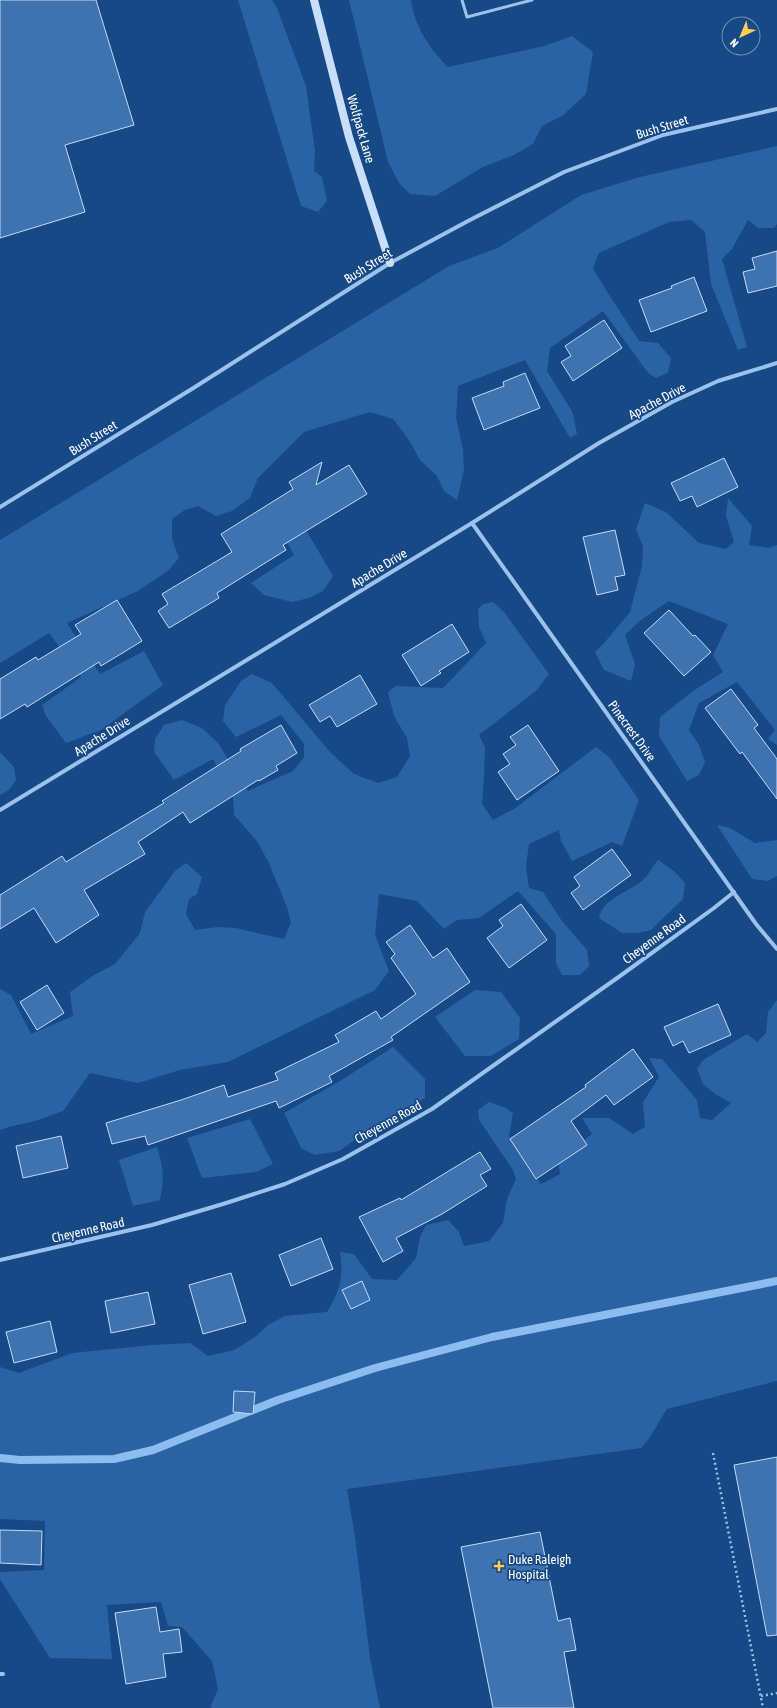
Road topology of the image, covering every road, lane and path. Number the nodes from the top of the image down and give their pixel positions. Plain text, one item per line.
1 (314, 0) edge
2 (462, 0) edge
3 (532, 0) edge
4 (777, 109) edge
5 (390, 263) junction
6 (777, 363) edge
7 (0, 507) edge
8 (472, 523) junction
9 (0, 810) edge
10 (734, 892) junction
11 (777, 949) edge
12 (0, 1260) edge
13 (713, 1453) dead end
14 (777, 1693) edge
15 (760, 1696) junction
16 (763, 1708) edge

1 - 5 street, Wolfpack Lane
2 - 3 lane
4 - 5 street, Bush Street
5 - 7 street, Bush Street
6 - 8 street, Apache Drive
8 - 9 street, Apache Drive
8 - 10 street, Pinecrest Drive
10 - 11 street, Pinecrest Drive
10 - 12 street, Cheyenne Road
13 - 15 path
14 - 15 path
15 - 16 path

